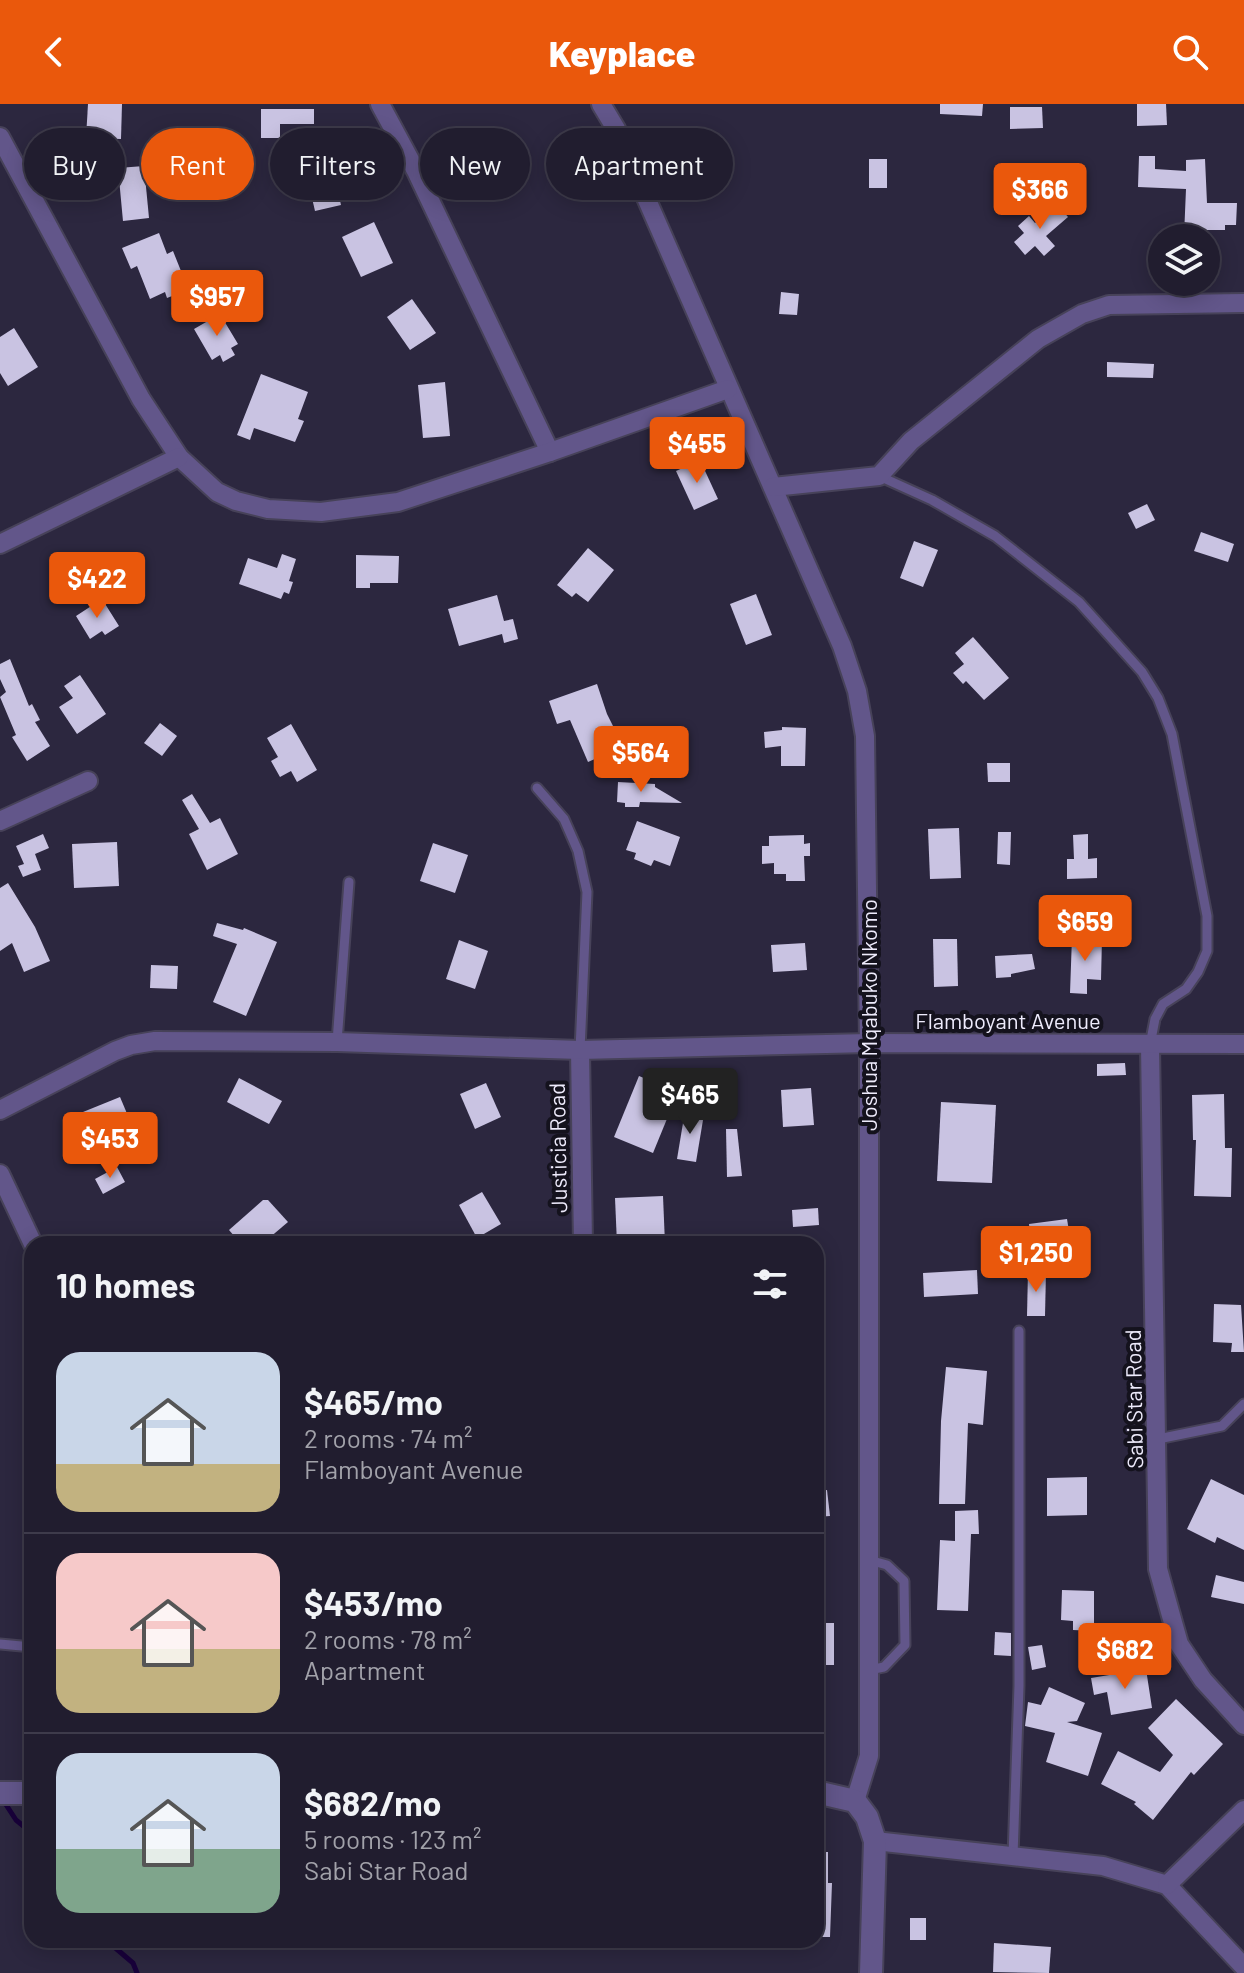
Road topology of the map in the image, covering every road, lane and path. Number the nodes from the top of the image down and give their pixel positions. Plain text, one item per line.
1 (380, 104) edge
2 (601, 104) edge
3 (0, 137) edge
4 (1244, 303) edge
5 (728, 389) junction
6 (550, 452) junction
7 (179, 457) junction
8 (879, 476) junction
9 (773, 487) junction
10 (0, 544) edge
11 (88, 781) dead end
12 (537, 788) dead end
13 (0, 821) edge
14 (349, 882) dead end
15 (337, 1042) junction
16 (869, 1043) junction
17 (1244, 1044) edge
18 (1150, 1045) junction
19 (580, 1050) junction
20 (0, 1110) edge
21 (0, 1174) edge
22 (29, 1236) edge
23 (583, 1236) edge
24 (1019, 1331) dead end
25 (1244, 1404) edge
26 (1158, 1439) junction
27 (869, 1560) junction
28 (0, 1644) edge
29 (24, 1646) edge
30 (869, 1670) junction
31 (1244, 1725) edge
32 (0, 1793) edge
33 (24, 1793) edge
34 (824, 1794) edge
35 (855, 1801) junction
36 (1244, 1810) edge
37 (875, 1841) junction
38 (1013, 1856) junction
39 (1167, 1885) junction
40 (1244, 1967) edge
41 (871, 1973) edge

1 - 6 street
2 - 5 street, Joshua Mqabuko Nkomo
3 - 7 street
4 - 8 street
5 - 6 street
5 - 9 street, Joshua Mqabuko Nkomo
6 - 7 street
7 - 10 street
8 - 9 street
8 - 18 lane
9 - 16 street, Joshua Mqabuko Nkomo
11 - 13 street
12 - 19 lane
14 - 15 lane
15 - 19 street, Flamboyant Avenue
15 - 20 street, Flamboyant Avenue
16 - 18 street, Flamboyant Avenue
16 - 19 street, Flamboyant Avenue
16 - 27 street, Joshua Mqabuko Nkomo
17 - 18 street, Flamboyant Avenue
18 - 26 street, Sabi Star Road
19 - 23 street, Justicia Road
21 - 22 street
24 - 38 lane
25 - 26 lane
26 - 31 street, Sabi Star Road
27 - 30 street, Joshua Mqabuko Nkomo
27 - 30 lane
28 - 29 lane
30 - 35 street, Joshua Mqabuko Nkomo
32 - 33 street
34 - 35 street
35 - 37 street
36 - 39 street
37 - 38 street
37 - 41 street
38 - 39 street
39 - 40 street

